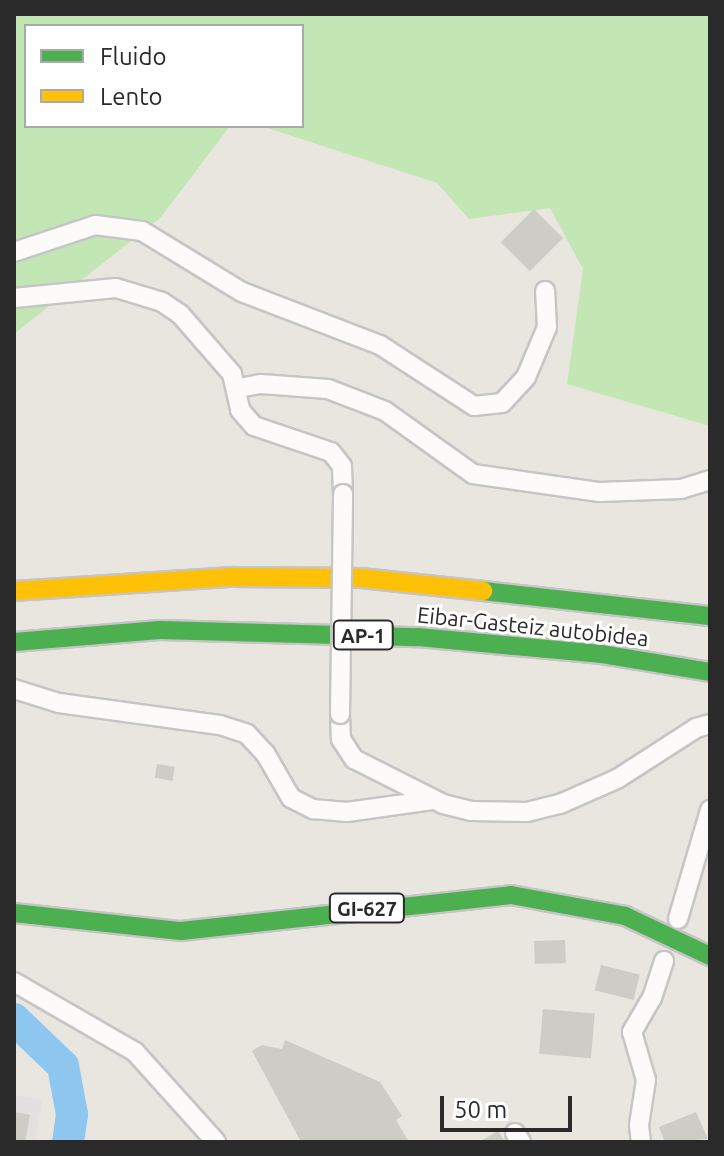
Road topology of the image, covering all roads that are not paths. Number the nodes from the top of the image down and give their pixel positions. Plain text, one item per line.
1 (14, 252) edge
2 (545, 291) dead end
3 (14, 298) edge
4 (238, 388) junction
5 (710, 480) edge
6 (14, 591) edge
7 (710, 616) edge
8 (14, 642) edge
9 (710, 672) edge
10 (14, 689) edge
11 (710, 724) edge
12 (434, 800) junction
13 (710, 810) edge
14 (14, 913) edge
15 (678, 919) dead end
16 (710, 956) edge
17 (664, 961) dead end
18 (14, 982) edge
19 (216, 1142) edge
20 (641, 1142) edge

1 - 2 street
3 - 4 street
4 - 5 street
4 - 12 street, bridge
6 - 7 main road, Eibar-Gasteiz autobidea
8 - 9 main road, Eibar-Gasteiz autobidea / AP-1
10 - 12 street
11 - 12 street
13 - 15 street
14 - 16 main road, GI-627
17 - 20 street
18 - 19 street

